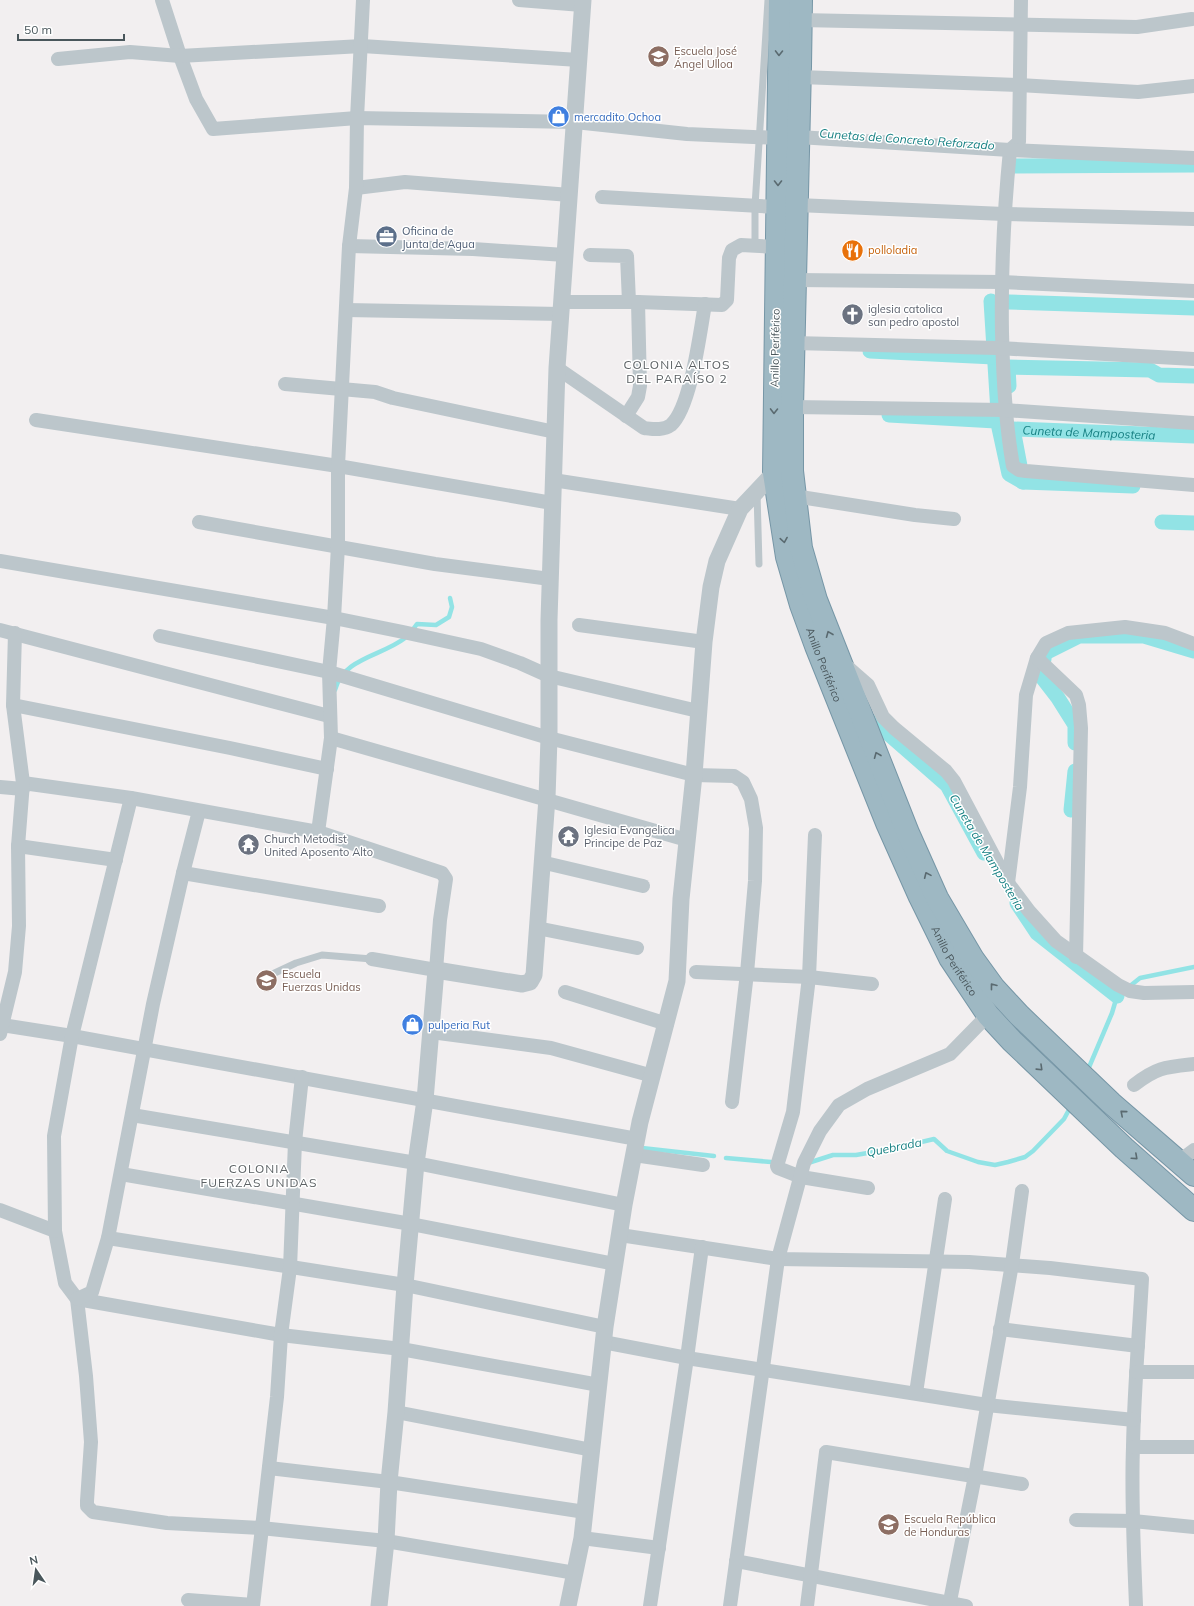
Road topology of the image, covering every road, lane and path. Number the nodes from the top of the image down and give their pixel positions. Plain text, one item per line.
1 (162, 0) edge
2 (363, 0) edge
3 (519, 0) edge
4 (768, 0) edge
5 (780, 0) edge
6 (1020, 0) edge
7 (583, 3) edge
8 (800, 10) edge
9 (1192, 19) dead end
10 (1020, 25) junction
11 (362, 46) junction
12 (180, 56) junction
13 (58, 59) dead end
14 (579, 60) junction
15 (800, 77) junction
16 (1019, 85) junction
17 (1194, 86) edge
18 (357, 118) junction
19 (574, 122) junction
20 (778, 138) junction
21 (1010, 150) junction
22 (1194, 158) edge
23 (356, 188) junction
24 (570, 195) junction
25 (602, 197) dead end
26 (755, 206) junction
27 (787, 206) junction
28 (1004, 214) junction
29 (1194, 219) edge
30 (349, 246) junction
31 (755, 246) junction
32 (777, 247) junction
33 (565, 255) junction
34 (590, 255) dead end
35 (795, 280) junction
36 (1002, 282) junction
37 (1194, 291) edge
38 (634, 302) junction
39 (705, 304) junction
40 (561, 308) junction
41 (346, 310) junction
42 (793, 344) junction
43 (995, 348) junction
44 (1194, 359) edge
45 (557, 368) junction
46 (285, 384) dead end
47 (342, 389) junction
48 (792, 407) junction
49 (998, 410) junction
50 (626, 416) junction
51 (36, 420) dead end
52 (1194, 423) edge
53 (555, 432) junction
54 (338, 466) junction
55 (783, 472) junction
56 (553, 480) junction
57 (1194, 485) edge
58 (757, 491) junction
59 (794, 496) junction
60 (552, 503) junction
61 (740, 509) junction
62 (954, 518) dead end
63 (199, 522) dead end
64 (338, 546) junction
65 (0, 561) edge
66 (759, 564) dead end
67 (550, 579) junction
68 (334, 618) junction
69 (579, 626) dead end
70 (0, 630) edge
71 (15, 633) junction
72 (160, 636) dead end
73 (704, 642) junction
74 (1194, 644) edge
75 (840, 660) junction
76 (1042, 662) junction
77 (332, 673) junction
78 (548, 676) junction
79 (13, 705) junction
80 (698, 710) junction
81 (329, 716) junction
82 (331, 738) junction
83 (549, 738) junction
84 (327, 769) junction
85 (694, 775) junction
86 (23, 786) junction
87 (0, 788) edge
88 (131, 798) junction
89 (546, 798) junction
90 (199, 811) junction
91 (318, 832) junction
92 (815, 835) dead end
93 (687, 840) junction
94 (18, 846) junction
95 (116, 860) junction
96 (541, 862) junction
97 (183, 873) junction
98 (1008, 883) junction
99 (643, 886) dead end
100 (379, 906) dead end
101 (538, 928) junction
102 (637, 948) dead end
103 (1076, 956) junction
104 (372, 959) joint
105 (436, 970) junction
106 (696, 972) dead end
107 (747, 973) junction
108 (809, 977) junction
109 (264, 978) dead end
110 (872, 984) dead end
111 (565, 992) dead end
112 (1194, 992) edge
113 (988, 1015) junction
114 (667, 1024) junction
115 (1, 1030) edge
116 (431, 1032) junction
117 (72, 1036) junction
118 (144, 1049) junction
119 (1194, 1064) edge
120 (653, 1076) junction
121 (302, 1077) junction
122 (1134, 1085) dead end
123 (425, 1100) junction
124 (732, 1102) dead end
125 (132, 1115) junction
126 (296, 1142) junction
127 (635, 1147) junction
128 (1189, 1162) edge
129 (416, 1163) junction
130 (703, 1165) dead end
131 (121, 1174) junction
132 (801, 1178) junction
133 (868, 1188) dead end
134 (1022, 1191) dead end
135 (945, 1199) dead end
136 (292, 1204) junction
137 (624, 1205) junction
138 (0, 1210) edge
139 (1194, 1210) edge
140 (411, 1224) junction
141 (54, 1230) junction
142 (620, 1235) junction
143 (108, 1238) junction
144 (702, 1247) junction
145 (778, 1259) junction
146 (935, 1261) junction
147 (615, 1264) junction
148 (1012, 1264) junction
149 (290, 1268) junction
150 (405, 1285) junction
151 (77, 1299) junction
152 (1000, 1329) junction
153 (282, 1335) junction
154 (604, 1335) junction
155 (1138, 1346) junction
156 (401, 1349) junction
157 (687, 1358) junction
158 (763, 1370) junction
159 (1136, 1372) junction
160 (1194, 1372) edge
161 (599, 1385) junction
162 (916, 1393) junction
163 (987, 1405) junction
164 (396, 1412) junction
165 (1134, 1420) junction
166 (1133, 1447) junction
167 (1194, 1447) edge
168 (592, 1450) junction
169 (269, 1468) junction
170 (975, 1476) junction
171 (389, 1482) junction
172 (1022, 1484) dead end
173 (585, 1512) junction
174 (1076, 1520) dead end
175 (1133, 1521) junction
176 (1194, 1526) edge
177 (261, 1528) junction
178 (582, 1538) junction
179 (386, 1541) junction
180 (659, 1548) junction
181 (736, 1561) junction
182 (575, 1573) junction
183 (811, 1575) junction
184 (188, 1600) dead end
185 (949, 1605) edge
186 (253, 1606) edge
187 (379, 1606) edge
188 (568, 1606) edge
189 (650, 1606) edge
190 (730, 1606) edge
191 (807, 1606) edge
192 (966, 1606) edge
193 (1136, 1606) edge

1 - 12 street
2 - 11 street
3 - 7 street
4 - 20 lane
5 -> 20 highway, Anillo Periférico
6 - 10 street
7 - 14 street
8 - 10 street
8 - 15 highway, Anillo Periférico
9 - 10 street
10 - 16 street
11 - 12 street
11 - 14 street
11 - 18 street
12 - 13 street
12 - 18 street
14 - 19 street
15 - 16 street
15 - 20 highway, Anillo Periférico
16 - 17 street
16 - 21 street
18 - 19 street
18 - 23 street
19 - 20 street
19 - 24 street
20 - 21 street
20 - 26 lane
20 - 27 highway, Anillo Periférico
21 - 22 street
21 - 28 street
23 - 24 street
23 - 30 street
24 - 33 street
25 - 26 street
26 - 27 street
26 - 31 lane
27 - 28 street
27 - 32 highway, Anillo Periférico
27 - 35 highway, Anillo Periférico
28 - 29 street
28 - 36 street
30 - 33 street
30 - 41 street
31 - 32 street
31 - 39 street
32 -> 55 highway, Anillo Periférico
33 - 40 street
34 - 38 street
35 - 36 street
35 - 42 highway, Anillo Periférico
36 - 37 street
36 - 43 street
38 - 39 street
38 - 40 street
38 - 50 street
39 - 50 street
40 - 41 street
40 - 45 street
41 - 47 street
42 - 43 street
42 - 48 highway, Anillo Periférico
43 - 44 street
43 - 49 street
45 - 50 street
45 - 53 street
46 - 47 street
47 - 53 street
47 - 54 street
48 - 49 street
48 - 55 highway, Anillo Periférico
49 - 52 street
49 - 57 street
51 - 54 street
53 - 56 street
54 - 60 street
54 - 64 street
55 - 58 street
55 - 59 highway, Anillo Periférico
55 -> 113 highway, Anillo Periférico
56 - 60 street
56 - 61 street
58 - 61 street
58 - 66 lane
59 - 62 street
75 -> 59 highway, Anillo Periférico
60 - 67 street
61 - 73 street
63 - 64 street
64 - 67 street
64 - 68 street
65 - 68 street
67 - 78 street
68 - 77 street
68 - 78 street
69 - 73 street
70 - 71 street
71 - 79 street
71 - 81 street
72 - 77 street
73 - 80 street
74 - 76 street
75 - 98 street
128 -> 75 highway, Anillo Periférico
76 - 98 street
76 - 103 street
77 - 81 street
77 - 83 street
78 - 80 street
78 - 83 street
79 - 84 street
79 - 86 street
80 - 85 street
81 - 82 street
82 - 84 street
82 - 89 street
83 - 85 street
83 - 89 street
84 - 91 street
85 - 93 street
85 - 107 street
86 - 87 street
86 - 88 street
86 - 94 street
88 - 90 street
88 - 95 street
89 - 93 street
89 - 96 street
90 - 91 street
90 - 97 street
91 - 105 street
92 - 108 street
93 - 114 street
94 - 95 street
94 - 115 street
95 - 117 street
96 - 99 street
96 - 101 street
97 - 100 street
97 - 118 street
98 - 103 street
101 - 102 street
101 - 105 street
103 - 112 street
104 - 105 street
104 - 109 lane
105 - 116 street
106 - 107 street
107 - 108 street
107 - 124 street
108 - 110 street
108 - 132 street
111 - 114 street
113 - 132 street
113 -> 139 highway, Anillo Periférico
114 - 120 street
115 - 117 street
116 - 120 street
116 - 123 street
117 - 118 street
117 - 141 street
118 - 121 street
118 - 125 street
119 - 122 street
120 - 127 street
121 - 123 street
121 - 126 street
123 - 127 street
123 - 129 street
125 - 126 street
125 - 131 street
126 - 129 street
126 - 136 street
127 - 130 street
127 - 137 street
129 - 137 street
129 - 140 street
131 - 136 street
131 - 143 street
132 - 133 street
132 - 145 street
134 - 148 street
135 - 146 street
136 - 140 street
136 - 149 street
137 - 142 street
138 - 141 street
140 - 147 street
140 - 150 street
141 - 151 street
142 - 144 street
142 - 147 street
143 - 149 street
143 - 151 street
144 - 145 street
144 - 157 street
145 - 146 street
145 - 158 street
146 - 148 street
146 - 162 street
147 - 154 street
148 - 152 street
148 - 155 street
149 - 150 street
149 - 153 street
150 - 154 street
150 - 156 street
151 - 153 street
151 - 177 street
152 - 155 street
152 - 163 street
153 - 156 street
153 - 169 street
154 - 157 street
154 - 161 street
155 - 159 street
156 - 161 street
156 - 164 street
157 - 158 street
157 - 180 street
158 - 162 street
158 - 181 street
159 - 160 street
159 - 165 street
161 - 168 street
162 - 163 street
163 - 165 street
163 - 170 street
164 - 168 street
164 - 171 street
165 - 166 street
166 - 167 street
166 - 175 street
168 - 173 street
169 - 171 street
169 - 177 street
170 - 172 street
170 - 183 street
170 - 185 street
171 - 173 street
171 - 179 street
173 - 178 street
174 - 175 street
175 - 176 street
175 - 193 street
177 - 179 street
177 - 186 street
178 - 180 street
178 - 182 street
179 - 182 street
179 - 187 street
180 - 189 street
181 - 183 street
181 - 190 street
182 - 188 street
183 - 185 street
183 - 191 street
184 - 186 street
185 - 192 street

